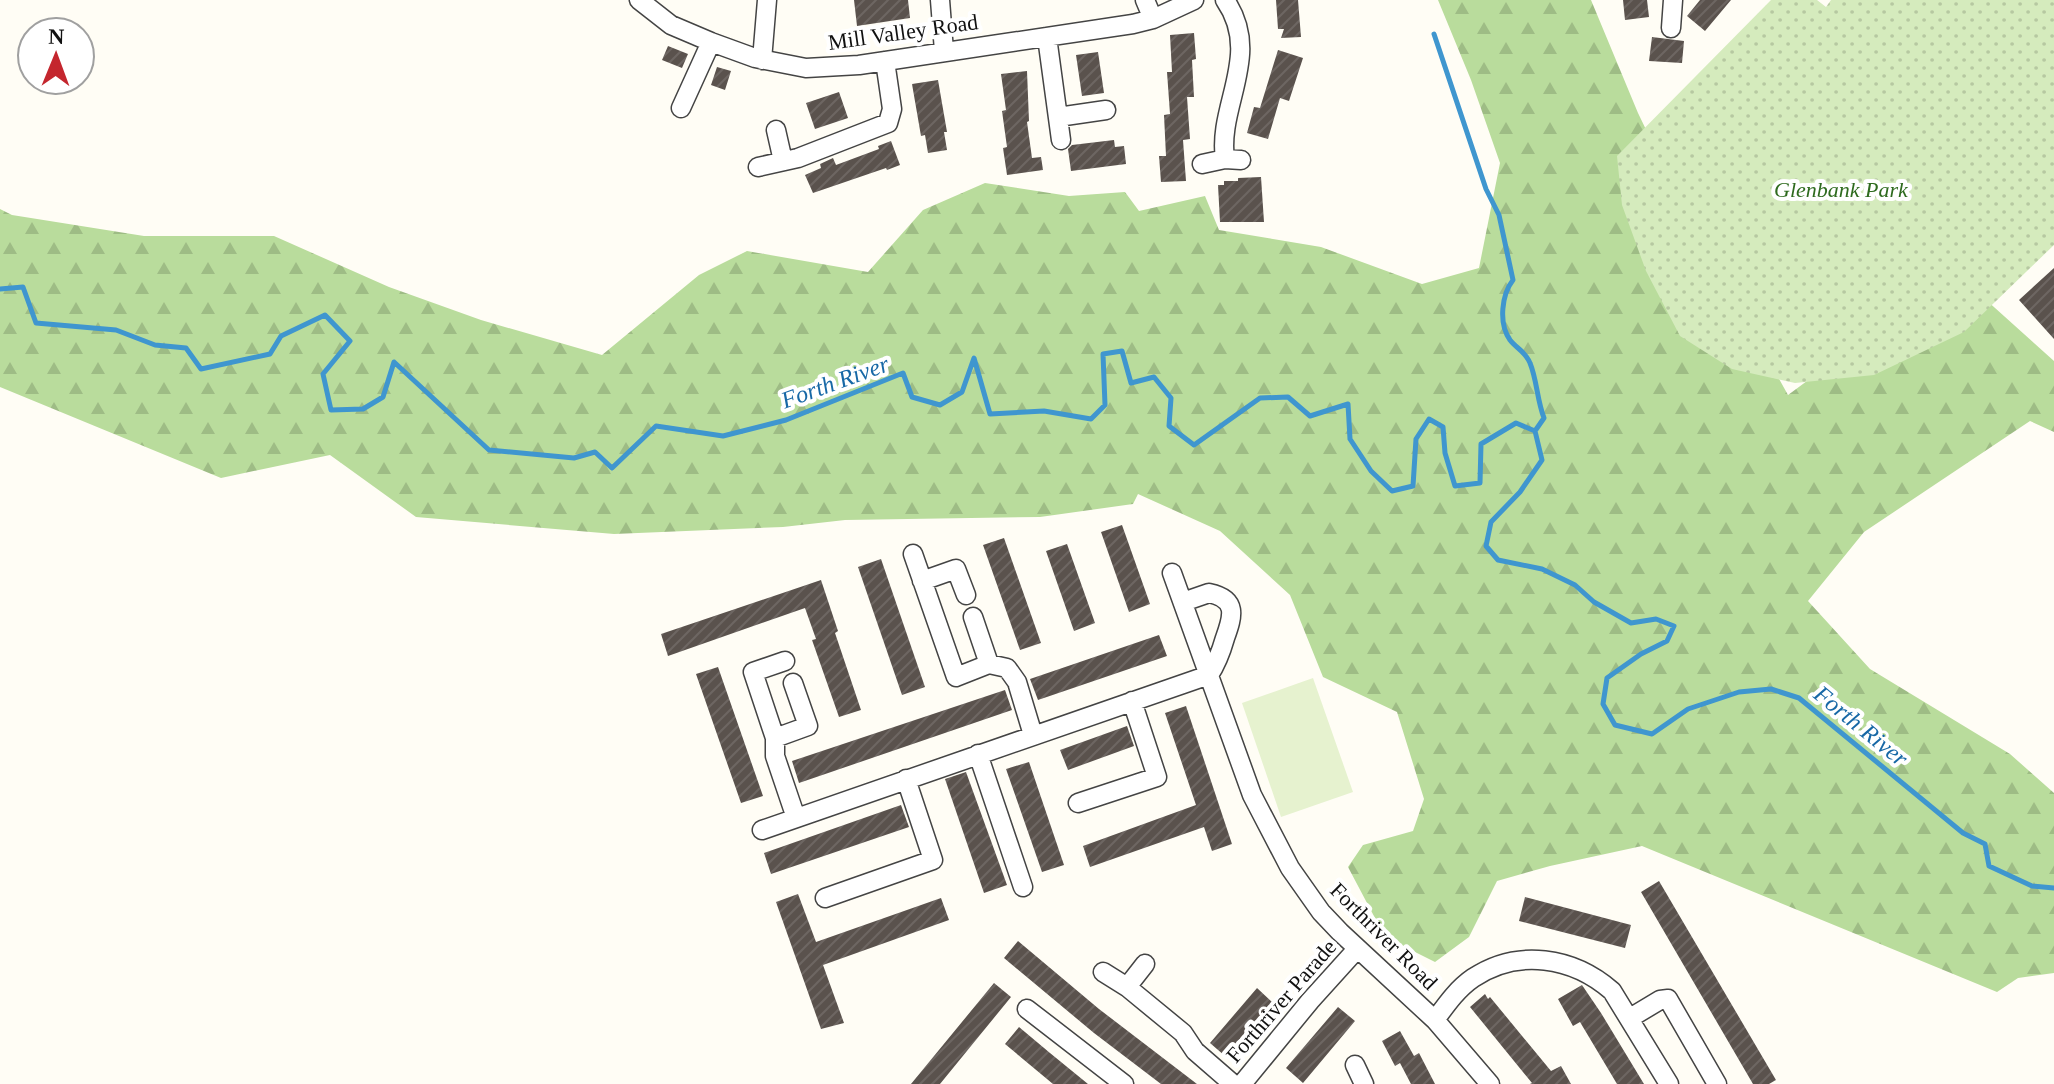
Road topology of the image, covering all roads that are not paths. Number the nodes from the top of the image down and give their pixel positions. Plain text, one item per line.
1 (639, 0) edge
2 (767, 0) edge
3 (940, 0) edge
4 (1145, 0) edge
5 (1194, 0) edge
6 (1225, 0) edge
7 (1673, 0) edge
8 (1153, 19) junction
9 (1671, 28) dead end
10 (1047, 37) junction
11 (711, 42) junction
12 (944, 51) junction
13 (762, 60) junction
14 (885, 61) junction
15 (681, 108) dead end
16 (1106, 110) dead end
17 (1058, 117) junction
18 (776, 130) dead end
19 (1061, 140) dead end
20 (783, 161) junction
21 (1202, 164) dead end
22 (758, 167) dead end
23 (913, 554) dead end
24 (1172, 573) dead end
25 (922, 581) junction
26 (966, 595) dead end
27 (1183, 602) junction
28 (973, 617) dead end
29 (785, 661) dead end
30 (989, 664) junction
31 (1209, 675) junction
32 (793, 683) dead end
33 (1132, 701) junction
34 (1033, 735) junction
35 (775, 738) junction
36 (978, 754) junction
37 (906, 779) junction
38 (1078, 803) dead end
39 (796, 818) junction
40 (762, 830) dead end
41 (1023, 887) dead end
42 (825, 898) dead end
43 (1357, 949) junction
44 (1145, 964) dead end
45 (1103, 972) dead end
46 (1127, 987) junction
47 (1027, 1009) dead end
48 (1630, 1018) junction
49 (1435, 1020) junction
50 (1355, 1065) dead end
51 (1124, 1084) edge
52 (1233, 1084) edge
53 (1242, 1084) edge
54 (1364, 1084) edge
55 (1490, 1084) edge
56 (1669, 1084) edge
57 (1717, 1084) edge

1 - 11 street, Mill Valley Road
2 - 13 street
3 - 12 street
4 - 8 street
5 - 8 street, Mill Valley Road
6 - 21 street
7 - 9 street
8 - 10 street, Mill Valley Road
10 - 12 street, Mill Valley Road
10 - 17 street
11 - 13 street, Mill Valley Road
11 - 15 street
12 - 14 street, Mill Valley Road
13 - 14 street, Mill Valley Road
14 - 20 street
16 - 17 street
17 - 19 street
18 - 20 street
20 - 22 street
23 - 25 street
24 - 27 street, Forthriver Road
25 - 26 street
25 - 30 street
27 - 31 street, Forthriver Road
27 - 31 street
28 - 30 street
29 - 35 street
30 - 34 street
31 - 33 street
31 - 43 street, Forthriver Road
32 - 35 street
33 - 34 street
33 - 38 street
34 - 36 street
35 - 39 street
36 - 37 street
36 - 41 street
37 - 39 street
37 - 42 street
39 - 40 street
43 - 49 street, Forthriver Road
43 - 53 street, Forthriver Parade
44 - 46 street
45 - 46 street, Forthriver Parade
46 - 52 street, Forthriver Parade
47 - 51 street
48 - 49 street
48 - 56 street
48 - 57 street
49 - 55 street, Forthriver Road
50 - 54 street

